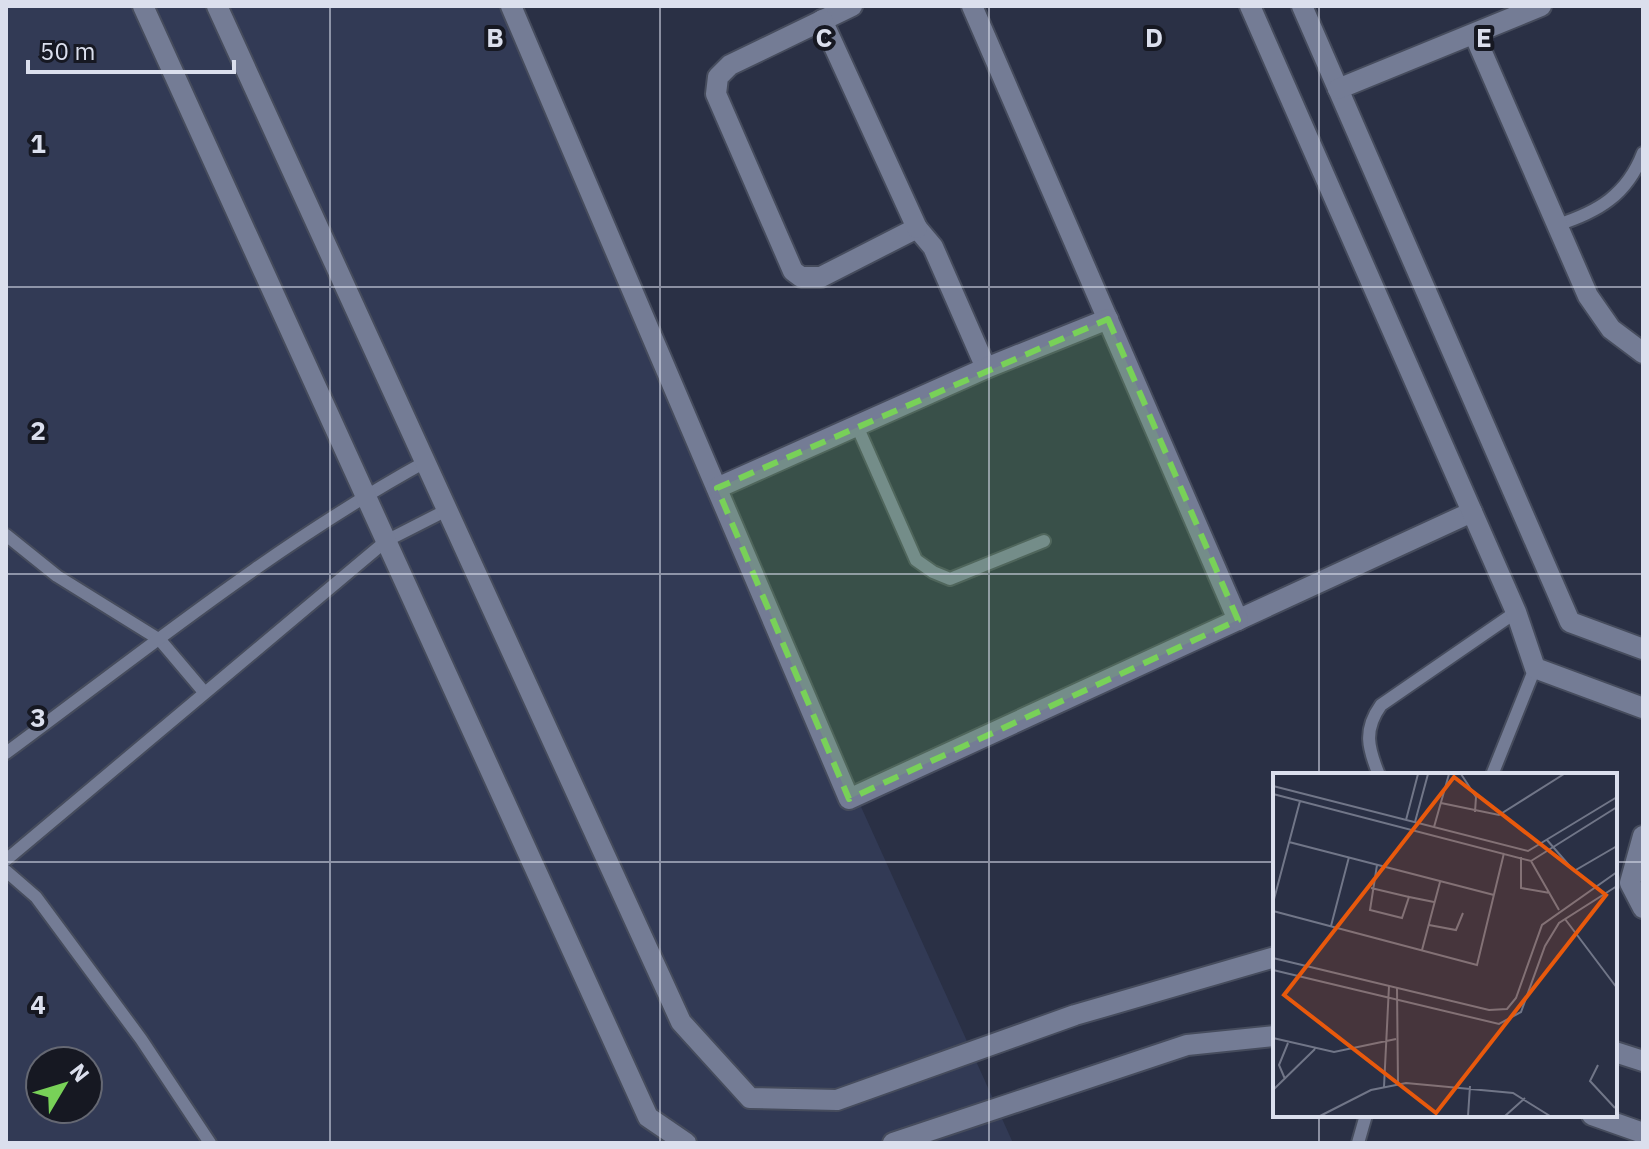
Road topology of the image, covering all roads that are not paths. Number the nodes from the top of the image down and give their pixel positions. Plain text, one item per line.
1 (143, 6) edge
2 (217, 6) edge
3 (511, 6) edge
4 (852, 6) edge
5 (972, 6) edge
6 (1250, 6) edge
7 (1302, 6) edge
8 (1541, 6) edge
9 (822, 20) junction
10 (1474, 34) junction
11 (1338, 89) junction
12 (1643, 153) edge
13 (1557, 225) junction
14 (917, 228) junction
15 (1108, 319) junction
16 (1643, 353) edge
17 (986, 368) junction
18 (857, 426) junction
19 (425, 462) junction
20 (717, 488) junction
21 (365, 495) junction
22 (447, 510) junction
23 (1472, 512) junction
24 (6, 535) edge
25 (386, 541) junction
26 (1044, 541) dead end
27 (1516, 612) junction
28 (1238, 620) junction
29 (160, 640) junction
30 (1643, 649) edge
31 (1535, 668) junction
32 (204, 692) junction
33 (1643, 708) edge
34 (6, 753) edge
35 (1378, 773) edge
36 (1493, 773) edge
37 (1643, 836) edge
38 (6, 860) edge
39 (6, 871) edge
40 (1643, 908) edge
41 (1273, 958) edge
42 (1273, 1036) edge
43 (1617, 1053) edge
44 (1643, 1061) edge
45 (1365, 1117) edge
46 (1598, 1117) edge
47 (1643, 1133) edge
48 (210, 1143) edge
49 (686, 1143) edge
50 (893, 1143) edge
51 (1358, 1143) edge

1 - 21 street
2 - 19 street
3 - 20 street
4 - 9 street
5 - 15 street
6 - 23 street
7 - 11 street
8 - 10 street
9 - 14 street
9 - 14 street
10 - 11 street
10 - 13 street
11 - 30 street
12 - 13 lane
13 - 16 street
14 - 17 street
15 - 17 street
15 - 28 street
17 - 18 street
18 - 20 street
18 - 26 lane
19 - 21 lane
19 - 22 street
20 - 28 street
21 - 25 street
21 - 29 lane
22 - 25 lane
22 - 41 street
23 - 27 street
23 - 28 street
24 - 29 lane
25 - 32 lane
25 - 49 street
27 - 31 street
27 - 35 lane
29 - 32 lane
29 - 34 lane
31 - 33 street
31 - 36 lane
32 - 38 lane
37 - 40 street
39 - 48 lane
42 - 50 street
43 - 44 street
45 - 51 lane
46 - 47 street

